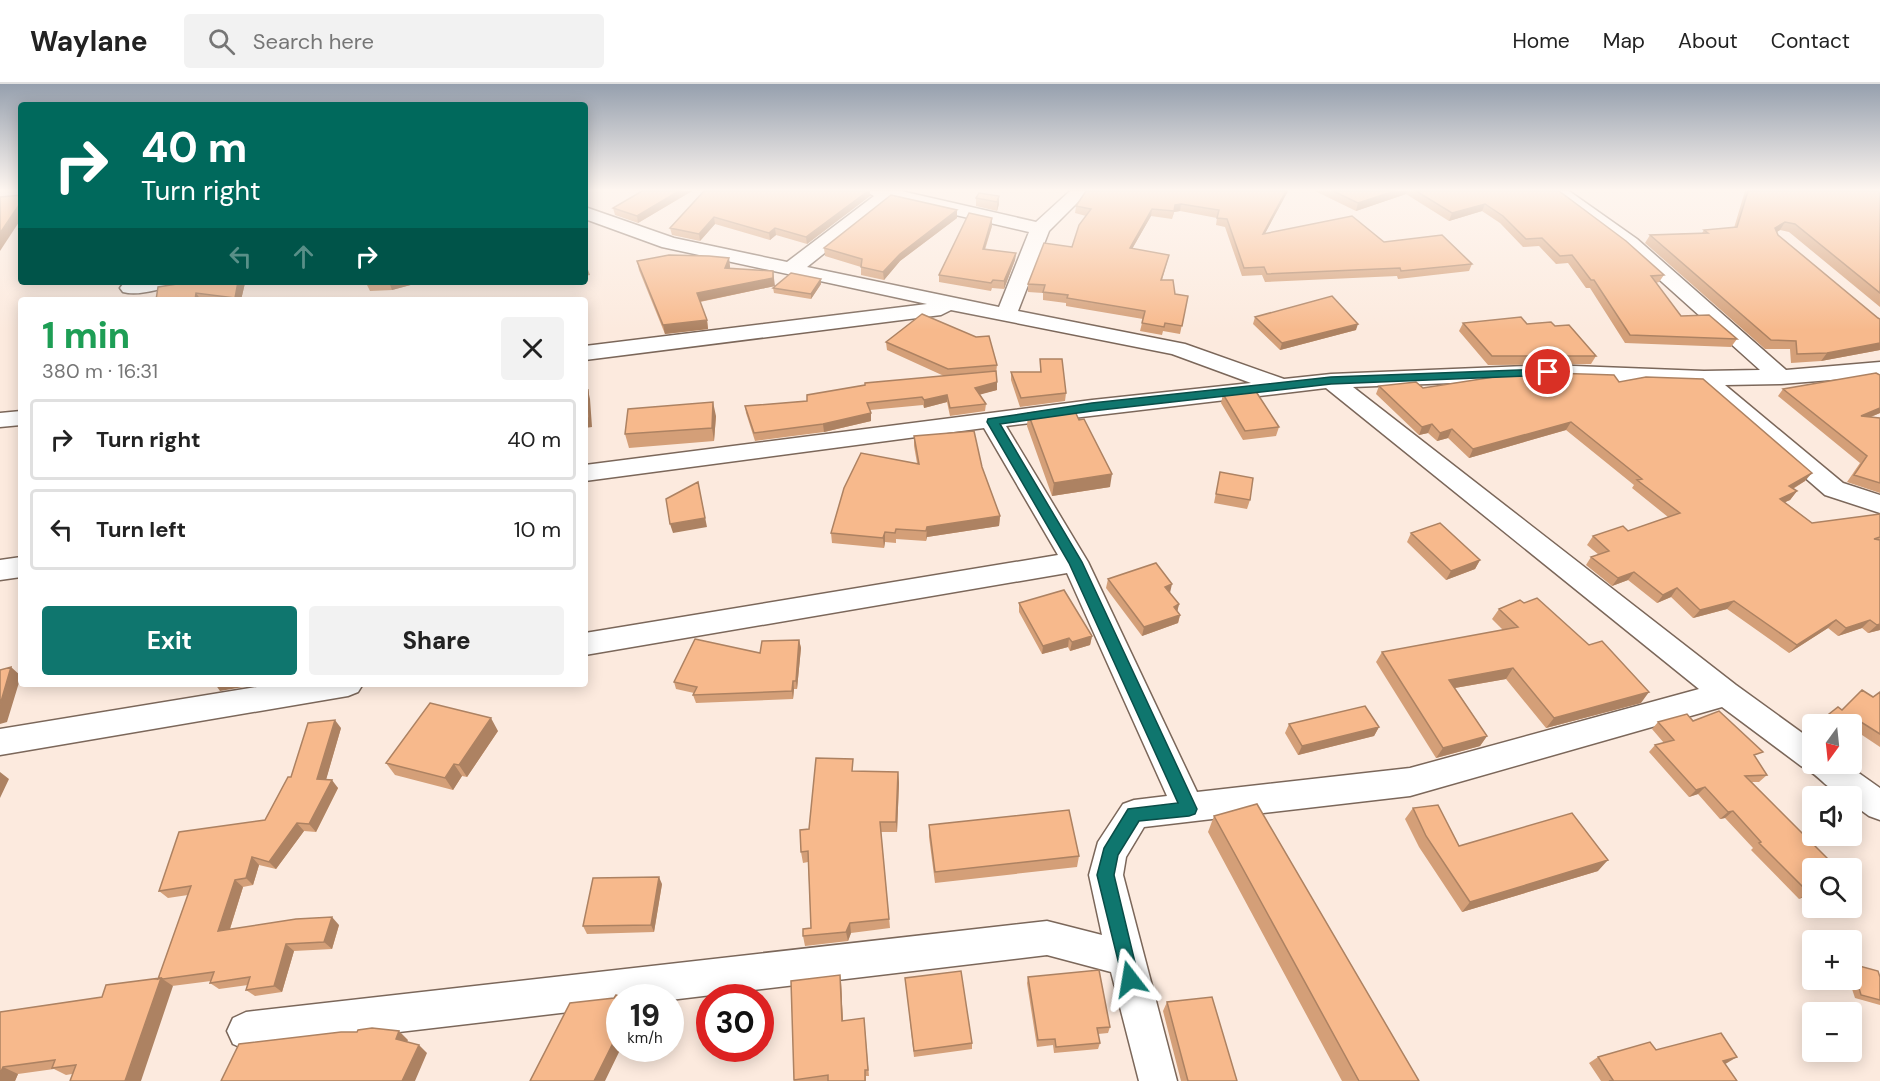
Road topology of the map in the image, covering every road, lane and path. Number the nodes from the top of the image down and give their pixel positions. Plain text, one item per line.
1 (654, 238) edge
2 (829, 238) edge
3 (1037, 238) edge
4 (1622, 238) edge
5 (791, 269) junction
6 (147, 285) edge
7 (130, 288) dead end
8 (963, 306) junction
9 (1007, 313) junction
10 (588, 353) edge
11 (1880, 369) edge
12 (1781, 377) junction
13 (1704, 378) junction
14 (1331, 381) junction
15 (1286, 387) junction
16 (18, 418) edge
17 (0, 420) edge
18 (993, 422) junction
19 (588, 473) edge
20 (1880, 504) edge
21 (1075, 562) junction
22 (18, 567) edge
23 (0, 570) edge
24 (588, 643) edge
25 (330, 687) edge
26 (1726, 694) junction
27 (0, 742) edge
28 (1802, 750) edge
29 (1837, 774) edge
30 (1879, 803) edge
31 (1189, 809) junction
32 (1125, 958) junction
33 (246, 1031) dead end
34 (1158, 1081) edge

1 - 5 street
2 - 5 street
3 - 9 street
4 - 12 street
5 - 8 street
6 - 7 street
8 - 9 street
8 - 10 street
9 - 15 street
11 - 12 street
12 - 13 street
13 - 14 street
13 - 20 street
14 - 15 street
14 - 26 street
15 - 18 street
16 - 17 street
18 - 19 street
18 - 21 street
21 - 24 street
21 - 31 street
22 - 23 street
25 - 27 street
26 - 28 street
26 - 31 street
29 - 30 street
31 - 32 street
32 - 33 street
32 - 34 street

